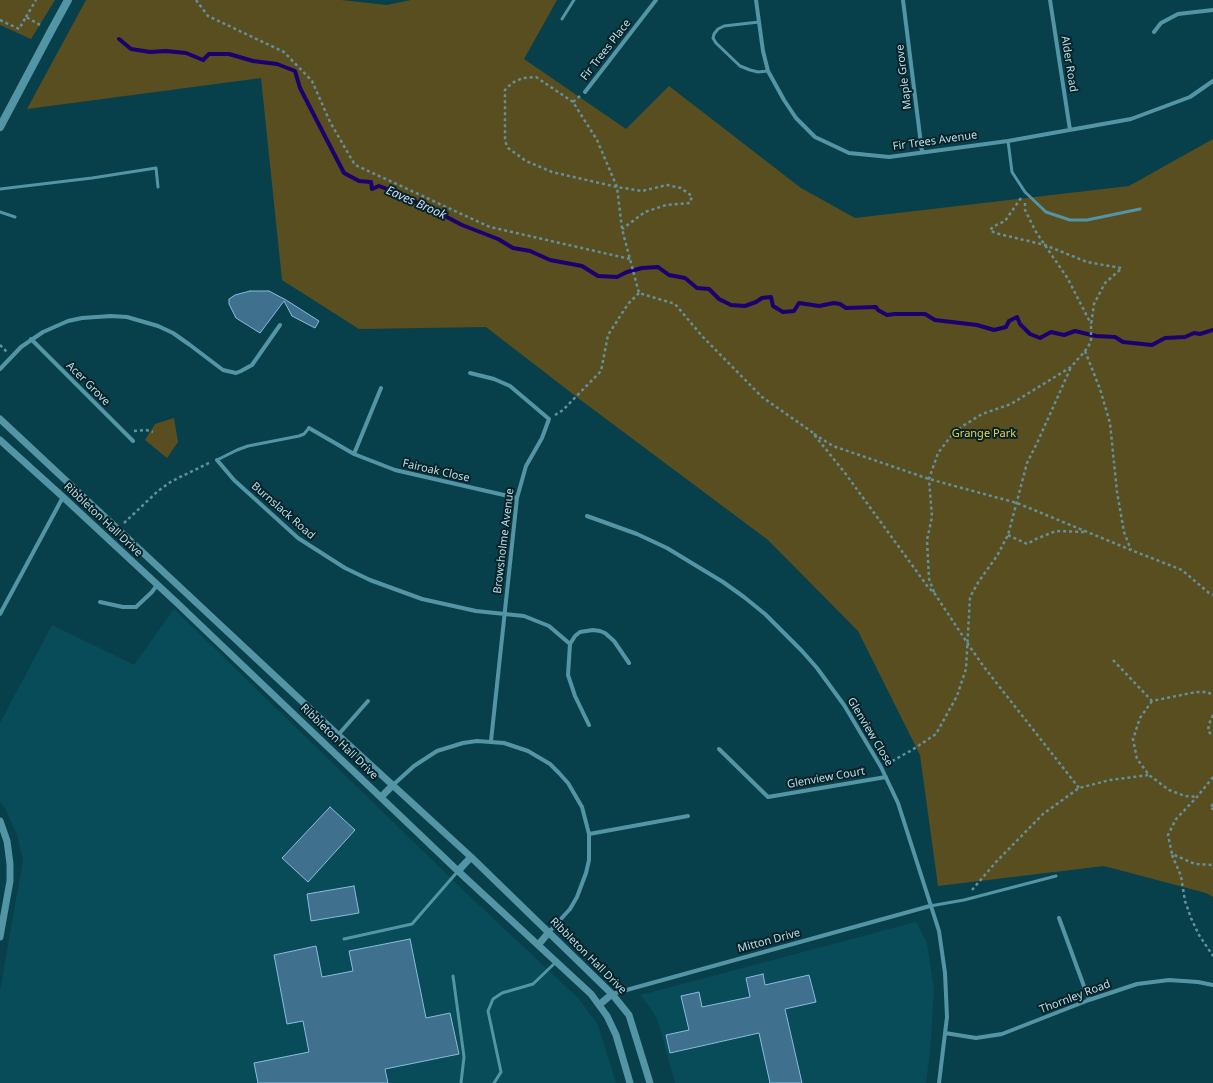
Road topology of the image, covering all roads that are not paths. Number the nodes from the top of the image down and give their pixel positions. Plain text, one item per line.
1 (68, 0) edge
2 (574, 0) edge
3 (656, 0) edge
4 (756, 0) edge
5 (903, 0) edge
6 (1050, 0) edge
7 (1213, 10) edge
8 (562, 19) dead end
9 (759, 22) junction
10 (1154, 32) dead end
11 (768, 71) junction
12 (1213, 81) edge
13 (585, 92) road end
14 (0, 127) edge
15 (1070, 130) junction
16 (1008, 141) junction
17 (922, 152) junction
18 (158, 187) dead end
19 (0, 189) edge
20 (1140, 209) dead end
21 (0, 212) edge
22 (15, 217) dead end
23 (280, 325) dead end
24 (31, 339) junction
25 (0, 369) edge
26 (470, 373) dead end
27 (381, 388) dead end
28 (0, 419) edge
29 (309, 428) joint
30 (0, 440) edge
31 (133, 441) dead end
32 (354, 454) junction
33 (217, 460) joint
34 (72, 487) junction
35 (63, 497) junction
36 (517, 498) junction
37 (587, 516) dead end
38 (157, 584) junction
39 (185, 592) junction
40 (100, 602) dead end
41 (176, 602) junction
42 (0, 614) edge
43 (504, 614) junction
44 (570, 644) junction
45 (629, 663) dead end
46 (368, 701) dead end
47 (589, 725) dead end
48 (338, 735) junction
49 (491, 741) junction
50 (719, 749) dead end
51 (886, 776) junction
52 (393, 785) junction
53 (381, 798) junction
54 (688, 816) dead end
55 (0, 821) edge
56 (589, 834) junction
57 (470, 857) junction
58 (458, 871) junction
59 (1056, 876) dead end
60 (930, 906) junction
61 (1059, 918) dead end
62 (549, 932) junction
63 (0, 937) edge
64 (344, 939) dead end
65 (539, 944) junction
66 (556, 962) junction
67 (453, 976) dead end
68 (1213, 985) edge
69 (612, 994) junction
70 (1089, 1000) junction
71 (599, 1005) junction
72 (945, 1033) junction
73 (461, 1083) edge
74 (494, 1083) edge
75 (630, 1083) edge
76 (650, 1083) edge
77 (940, 1083) edge

1 - 14 main road
2 - 8 lane
3 - 13 street, Fir Trees Place
4 - 9 street, Fir Trees Avenue
5 - 17 street, Maple Grove
6 - 15 street, Alder Road
7 - 10 street
9 - 11 street, Fir Trees Avenue
9 - 11 lane
11 - 17 street, Fir Trees Avenue
12 - 15 street, Fir Trees Avenue
15 - 16 street, Fir Trees Avenue
16 - 17 street, Fir Trees Avenue
16 - 20 lane
18 - 19 lane
21 - 22 lane
23 - 24 street
24 - 25 street
24 - 31 street, Acer Grove
26 - 36 street, Browsholme Avenue
27 - 32 street
28 - 34 street, Ribbleton Hall Drive
29 - 32 street, Fairoak Close
29 - 33 lane
30 - 35 street, Ribbleton Hall Drive
32 - 36 street, Fairoak Close
33 - 43 street, Burnslack Road
34 - 35 street
34 - 39 street, Ribbleton Hall Drive
35 - 38 street, Ribbleton Hall Drive
35 - 42 street
36 - 43 street, Browsholme Avenue
37 - 51 street, Glenview Close
38 - 40 street
38 - 41 street, Ribbleton Hall Drive
39 - 41 street
39 - 48 street, Ribbleton Hall Drive
41 - 53 street, Ribbleton Hall Drive
43 - 44 street, Burnslack Road
43 - 49 street, Browsholme Avenue
44 - 45 street
44 - 47 street
46 - 48 street, Ribbleton Hall Drive
48 - 52 street, Ribbleton Hall Drive
49 - 52 street
49 - 56 street
50 - 51 street, Glenview Court
51 - 60 street, Glenview Close
52 - 53 street
52 - 57 street, Ribbleton Hall Drive
53 - 58 street, Ribbleton Hall Drive
54 - 56 street
55 - 63 street
56 - 62 street
57 - 58 street
57 - 62 street, Ribbleton Hall Drive
58 - 64 lane
58 - 65 street, Ribbleton Hall Drive
59 - 60 lane
60 - 69 street, Mitton Drive
60 - 72 street, Glenview Close
61 - 70 street
62 - 65 street
62 - 69 street, Ribbleton Hall Drive
65 - 66 street, Ribbleton Hall Drive
66 - 71 street, Ribbleton Hall Drive
66 - 74 lane
67 - 73 lane
68 - 70 street, Thornley Road
69 - 71 street
69 - 76 street, Ribbleton Hall Drive
70 - 72 street, Thornley Road
71 - 75 street, Ribbleton Hall Drive
72 - 77 street, Glenview Close

